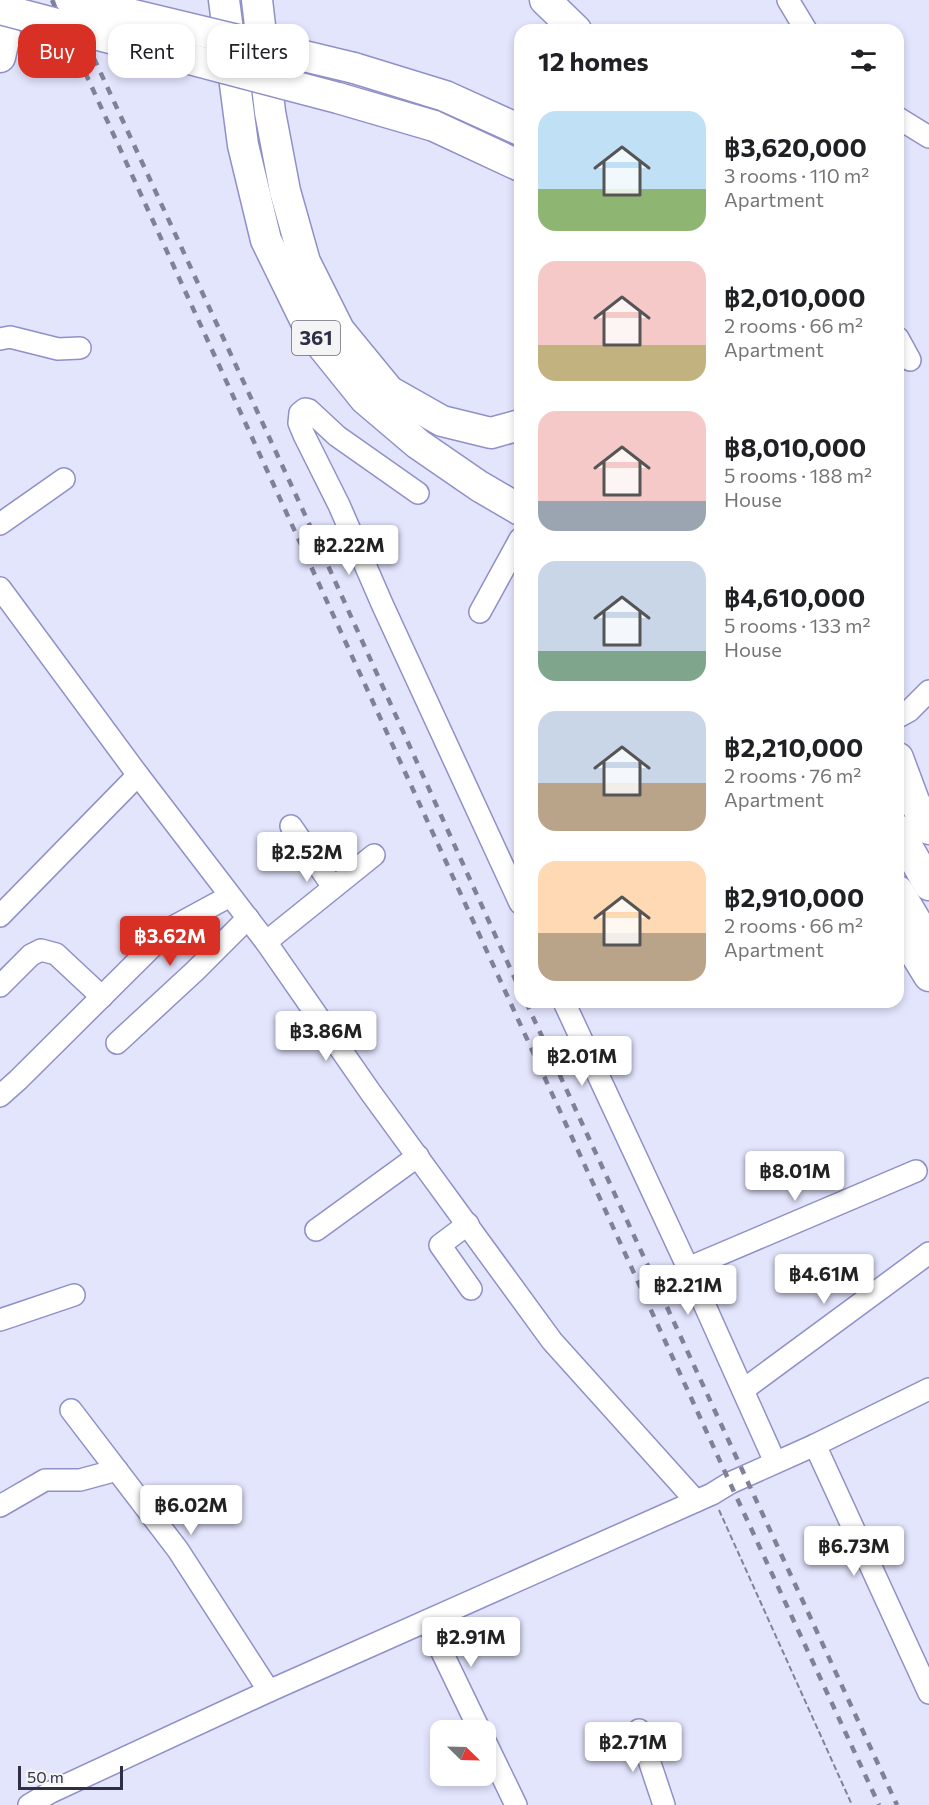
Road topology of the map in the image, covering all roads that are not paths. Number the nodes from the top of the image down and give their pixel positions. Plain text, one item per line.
1 (71, 0) edge
2 (224, 0) edge
3 (257, 0) edge
4 (545, 0) edge
5 (788, 0) edge
6 (0, 9) edge
7 (0, 23) edge
8 (570, 24) edge
9 (802, 24) edge
10 (0, 57) edge
11 (904, 122) edge
12 (434, 126) junction
13 (514, 126) edge
14 (929, 137) edge
15 (514, 163) edge
16 (514, 185) edge
17 (0, 339) edge
18 (80, 348) dead end
19 (904, 349) edge
20 (910, 360) dead end
21 (514, 427) edge
22 (64, 478) dead end
23 (418, 493) dead end
24 (514, 506) edge
25 (0, 524) edge
26 (514, 551) edge
27 (0, 588) edge
28 (480, 612) dead end
29 (929, 692) edge
30 (904, 714) edge
31 (904, 773) edge
32 (138, 775) junction
33 (291, 826) dead end
34 (929, 829) edge
35 (904, 841) edge
36 (374, 855) dead end
37 (929, 885) edge
38 (333, 887) junction
39 (514, 890) edge
40 (230, 896) junction
41 (904, 901) edge
42 (0, 916) edge
43 (248, 918) junction
44 (904, 936) edge
45 (266, 942) junction
46 (929, 943) edge
47 (929, 976) edge
48 (0, 986) edge
49 (102, 997) junction
50 (567, 1008) edge
51 (117, 1043) dead end
52 (0, 1096) edge
53 (418, 1156) junction
54 (916, 1171) dead end
55 (468, 1224) junction
56 (316, 1230) dead end
57 (929, 1253) edge
58 (688, 1268) junction
59 (471, 1289) dead end
60 (74, 1294) dead end
61 (0, 1320) edge
62 (929, 1389) edge
63 (743, 1390) junction
64 (71, 1410) dead end
65 (815, 1444) junction
66 (776, 1462) junction
67 (117, 1470) junction
68 (704, 1497) junction
69 (0, 1506) edge
70 (427, 1621) junction
71 (269, 1691) junction
72 (929, 1693) edge
73 (475, 1720) edge
74 (639, 1730) dead end
75 (496, 1764) edge
76 (29, 1805) edge
77 (516, 1805) edge
78 (664, 1805) edge

1 - 13 highway, bridge
2 - 24 highway, 361
3 - 21 highway
4 - 8 highway
5 - 9 street
6 - 12 highway, bridge
7 - 10 highway
11 - 14 street
12 - 15 highway
12 - 16 highway
17 - 18 street
19 - 20 street
22 - 25 street
23 - 39 street
26 - 28 street
27 - 32 street
29 - 30 street
31 - 34 highway
32 - 40 street
32 - 42 street
33 - 38 street
35 - 37 highway
36 - 38 street
38 - 45 street
40 - 43 street
40 - 49 street
41 - 46 highway
43 - 45 street
43 - 51 street
44 - 47 highway
45 - 53 street
48 - 49 street
49 - 52 street
50 - 58 street
53 - 55 street
53 - 56 street
54 - 58 street
55 - 59 street
55 - 68 street
57 - 63 street
58 - 63 street
60 - 61 street
62 - 65 street
63 - 66 street
64 - 67 street
65 - 66 street
65 - 72 street
66 - 68 street
67 - 69 street
67 - 71 street
68 - 70 street
70 - 71 street
70 - 73 street
71 - 76 street
74 - 78 street
75 - 77 street

